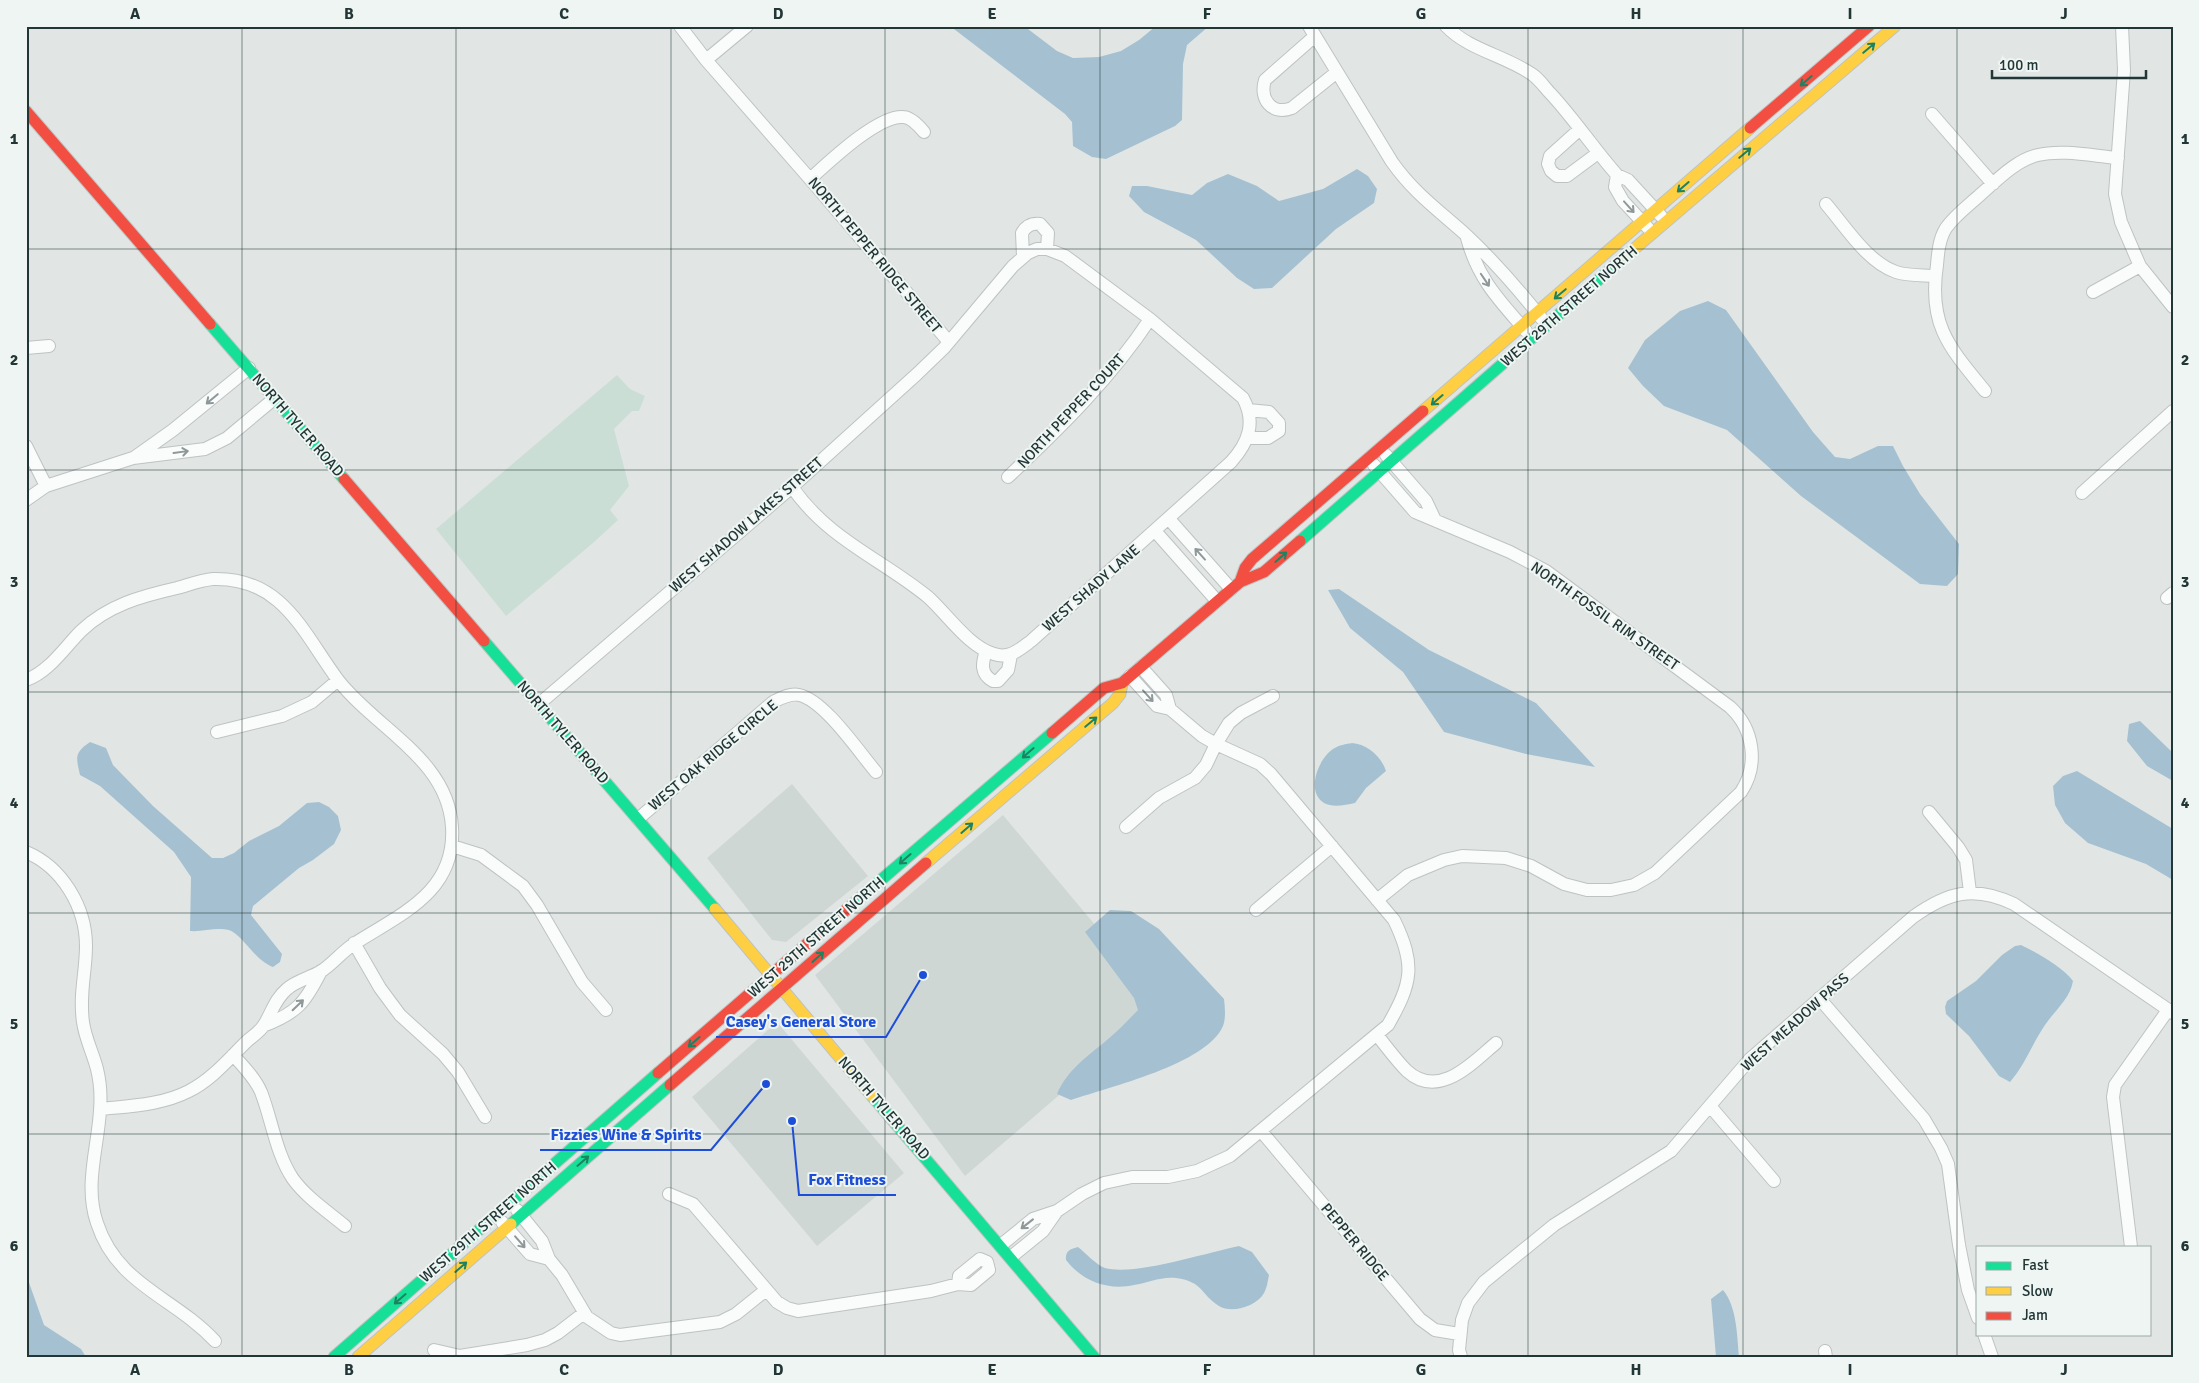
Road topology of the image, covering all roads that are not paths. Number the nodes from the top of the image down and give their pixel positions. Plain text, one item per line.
1 (680, 26) edge
2 (747, 26) edge
3 (1446, 26) edge
4 (1869, 26) edge
5 (1895, 26) edge
6 (2122, 26) edge
7 (1312, 31) edge
8 (706, 60) junction
9 (1830, 60) junction
10 (1337, 72) junction
11 (1841, 73) junction
12 (26, 111) edge
13 (1932, 114) dead end
14 (1580, 129) junction
15 (924, 132) dead end
16 (1598, 153) junction
17 (2118, 158) junction
18 (1617, 175) junction
19 (810, 178) junction
20 (1993, 184) junction
21 (1826, 204) dead end
22 (1656, 211) junction
23 (1643, 222) junction
24 (1665, 223) junction
25 (1652, 234) junction
26 (1466, 235) junction
27 (1047, 250) junction
28 (1023, 256) junction
29 (2140, 266) junction
30 (1935, 276) junction
31 (2092, 292) dead end
32 (2173, 307) edge
33 (1537, 313) junction
34 (1150, 319) junction
35 (1546, 324) junction
36 (1522, 326) junction
37 (1532, 337) junction
38 (949, 342) junction
39 (49, 346) dead end
40 (26, 348) edge
41 (249, 368) junction
42 (1985, 391) dead end
43 (275, 398) junction
44 (1248, 410) junction
45 (2173, 411) edge
46 (1248, 438) junction
47 (26, 446) edge
48 (1380, 450) junction
49 (133, 458) junction
50 (1369, 459) junction
51 (1392, 462) junction
52 (1380, 472) junction
53 (1008, 477) dead end
54 (46, 486) junction
55 (1413, 486) junction
56 (792, 487) junction
57 (2082, 493) dead end
58 (1402, 496) junction
59 (26, 500) edge
60 (1169, 519) junction
61 (1434, 520) junction
62 (1156, 531) junction
63 (1236, 585) junction
64 (1217, 601) junction
65 (986, 651) junction
66 (1011, 654) junction
67 (1141, 667) junction
68 (26, 680) edge
69 (338, 680) junction
70 (1126, 680) junction
71 (1273, 696) dead end
72 (538, 704) junction
73 (1170, 709) junction
74 (217, 732) dead end
75 (1216, 744) junction
76 (876, 772) dead end
77 (1929, 812) dead end
78 (638, 819) junction
79 (1126, 827) dead end
80 (932, 837) junction
81 (452, 846) junction
82 (1332, 846) junction
83 (942, 849) junction
84 (26, 852) edge
85 (1970, 892) junction
86 (1377, 900) junction
87 (1256, 910) dead end
88 (354, 943) junction
89 (321, 971) junction
90 (770, 976) junction
91 (782, 990) junction
92 (1819, 998) junction
93 (606, 1010) dead end
94 (2170, 1012) edge
95 (264, 1026) junction
96 (1377, 1035) junction
97 (1496, 1043) dead end
98 (233, 1055) junction
99 (1710, 1106) junction
100 (101, 1109) junction
101 (485, 1116) dead end
102 (1261, 1131) junction
103 (1774, 1181) dead end
104 (669, 1194) dead end
105 (510, 1203) junction
106 (521, 1214) junction
107 (496, 1215) junction
108 (345, 1226) dead end
109 (506, 1227) junction
110 (2131, 1246) edge
111 (1005, 1250) junction
112 (549, 1259) junction
113 (766, 1290) junction
114 (1976, 1312) edge
115 (584, 1313) junction
116 (1459, 1334) junction
117 (1985, 1336) edge
118 (215, 1341) dead end
119 (434, 1350) dead end
120 (334, 1357) edge
121 (358, 1357) edge
122 (1094, 1357) edge
123 (1461, 1357) edge
124 (1992, 1357) edge

1 - 8 street, NORTH PEPPER RIDGE STREET
2 - 8 street
3 - 14 street
4 - 9 main road, WEST 29TH STREET NORTH
11 -> 5 main road, WEST 29TH STREET NORTH
6 - 17 street
7 - 10 street
7 - 10 street
8 - 19 street, NORTH PEPPER RIDGE STREET
9 - 11 main road
9 -> 22 main road, WEST 29TH STREET NORTH
10 - 26 street
24 -> 11 main road, WEST 29TH STREET NORTH
12 - 41 main road, NORTH TYLER ROAD
13 - 20 street
14 - 16 street
14 - 16 street
15 - 19 street
16 - 18 street
17 - 20 street
17 - 29 street
18 - 22 street
18 -> 23 street
19 - 38 street, NORTH PEPPER RIDGE STREET
20 - 30 street
21 - 30 street
22 - 23 main road, WEST 29TH STREET NORTH
22 - 24 street
23 - 25 street
23 -> 33 main road, WEST 29TH STREET NORTH
24 - 25 main road, WEST 29TH STREET NORTH
25 - 35 main road, WEST 29TH STREET NORTH
26 - 33 street
26 -> 36 street
27 - 28 street
27 - 28 street
27 - 34 street
28 - 38 street, NORTH PEPPER RIDGE STREET
29 - 31 street
29 - 32 street
30 - 42 street
33 - 35 street
33 - 36 main road, WEST 29TH STREET NORTH
34 - 44 street
34 - 53 street, NORTH PEPPER COURT
35 - 37 main road, WEST 29TH STREET NORTH
36 - 37 street
36 -> 48 main road, WEST 29TH STREET NORTH
37 - 51 main road, WEST 29TH STREET NORTH
38 - 56 street, WEST SHADOW LAKES STREET
39 - 40 street
41 - 43 main road, NORTH TYLER ROAD
41 -> 49 street
49 -> 43 street
43 - 72 main road, NORTH TYLER ROAD
44 - 46 street
44 - 46 street
45 - 57 street
46 - 60 street
47 - 54 street
48 - 50 main road, WEST 29TH STREET NORTH
48 - 51 street
49 - 54 street
50 - 52 street, NORTH FOSSIL RIM STREET
50 - 63 main road, WEST 29TH STREET NORTH
51 - 52 main road, WEST 29TH STREET NORTH
51 - 55 street
52 - 58 street, NORTH FOSSIL RIM STREET
63 -> 52 main road, WEST 29TH STREET NORTH
54 - 59 street
55 - 58 street
55 - 61 street
56 - 65 street
56 - 72 street, WEST SHADOW LAKES STREET
58 - 61 street, NORTH FOSSIL RIM STREET
60 - 62 street, WEST SHADY LANE
63 -> 60 street
61 - 86 street, NORTH FOSSIL RIM STREET
62 - 64 street
62 - 66 street, WEST SHADY LANE
63 - 64 main road, WEST 29TH STREET NORTH
64 - 67 main road, WEST 29TH STREET NORTH
65 - 66 street
65 - 66 street
67 - 70 main road, WEST 29TH STREET NORTH
67 - 73 street
68 - 69 street
69 - 74 street
69 - 81 street
70 -> 73 street
70 -> 80 main road, WEST 29TH STREET NORTH
83 -> 70 main road, WEST 29TH STREET NORTH
71 - 75 street
72 - 78 main road, NORTH TYLER ROAD
73 - 75 street
75 - 79 street
75 - 82 street
76 - 78 street, WEST OAK RIDGE CIRCLE
77 - 85 street
78 - 90 main road, NORTH TYLER ROAD
80 - 83 main road
80 -> 90 main road, WEST 29TH STREET NORTH
81 - 88 street
81 - 93 street
82 - 86 street
82 - 87 street
91 -> 83 main road, WEST 29TH STREET NORTH
84 - 100 street
85 - 92 street, WEST MEADOW PASS
85 - 94 street, WEST MEADOW PASS
86 - 96 street
88 - 89 street
88 - 101 street
95 -> 89 street
89 - 95 street
90 - 91 main road, NORTH TYLER ROAD
90 -> 105 main road, WEST 29TH STREET NORTH
106 -> 91 main road, WEST 29TH STREET NORTH
91 - 111 main road, NORTH TYLER ROAD
92 - 99 street, WEST MEADOW PASS
92 - 114 street
94 - 110 street
95 - 98 street
96 - 97 street
96 - 102 street
98 - 100 street
98 - 108 street
99 - 103 street
99 - 116 street, WEST MEADOW PASS
100 - 118 street
102 - 111 street
102 - 116 street, PEPPER RIDGE
104 - 113 street
105 - 106 street
105 - 107 main road, WEST 29TH STREET NORTH
106 - 109 main road, WEST 29TH STREET NORTH
106 - 112 street
107 - 109 street
107 -> 120 main road, WEST 29TH STREET NORTH
109 -> 112 street
121 -> 109 main road, WEST 29TH STREET NORTH
111 - 113 street
111 - 122 main road, NORTH TYLER ROAD
112 - 115 street
113 - 115 street
115 - 119 street
116 - 123 street, WEST MEADOW PASS
117 - 124 street

